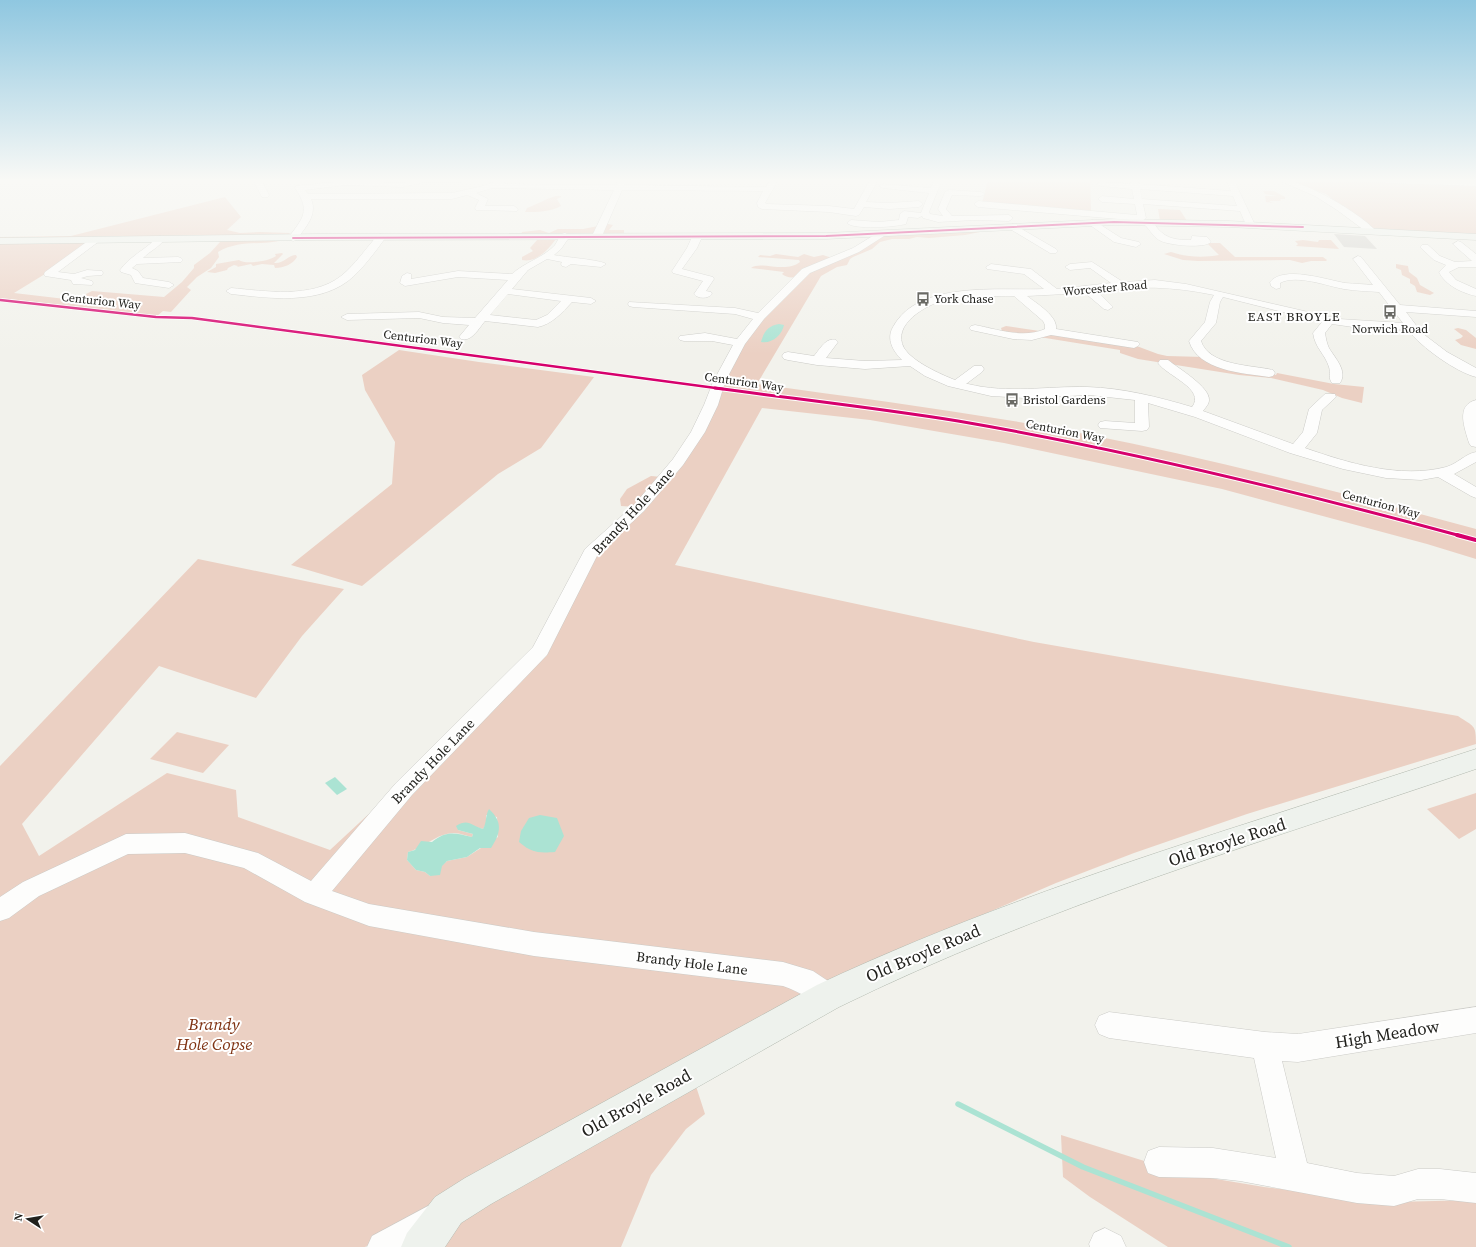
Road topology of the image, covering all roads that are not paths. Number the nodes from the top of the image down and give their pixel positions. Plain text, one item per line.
1 (267, 238) edge
2 (379, 238) edge
3 (564, 238) edge
4 (697, 238) edge
5 (874, 238) edge
6 (1032, 238) edge
7 (160, 239) junction
8 (1113, 239) joint
9 (1150, 239) dead end
10 (1164, 239) joint
11 (95, 240) junction
12 (1098, 240) dead end
13 (0, 241) edge
14 (1197, 242) dead end
15 (1458, 244) dead end
16 (1133, 245) dead end
17 (1425, 247) dead end
18 (1053, 251) dead end
19 (546, 256) junction
20 (1358, 259) dead end
21 (1476, 259) edge
22 (136, 261) junction
23 (601, 264) dead end
24 (1476, 264) edge
25 (1454, 265) junction
26 (1070, 266) dead end
27 (991, 267) dead end
28 (98, 273) dead end
29 (75, 277) junction
30 (515, 277) junction
31 (88, 283) dead end
32 (150, 283) junction
33 (394, 283) dead end
34 (1120, 285) junction
35 (169, 286) dead end
36 (1276, 286) dead end
37 (1087, 289) junction
38 (1380, 289) junction
39 (231, 291) dead end
40 (505, 291) junction
41 (1054, 292) junction
42 (1476, 293) edge
43 (707, 294) dead end
44 (1017, 294) junction
45 (1220, 294) junction
46 (569, 299) junction
47 (591, 301) dead end
48 (633, 304) dead end
49 (1108, 307) dead end
50 (1396, 308) junction
51 (347, 317) dead end
52 (760, 317) junction
53 (1475, 319) edge
54 (480, 320) junction
55 (1329, 320) junction
56 (1410, 327) junction
57 (975, 328) dead end
58 (1050, 331) junction
59 (465, 337) dead end
60 (689, 339) dead end
61 (832, 342) dead end
62 (740, 343) junction
63 (1134, 344) dead end
64 (788, 356) dead end
65 (817, 361) junction
66 (911, 362) junction
67 (1164, 363) dead end
68 (978, 369) dead end
69 (1269, 372) dead end
70 (1476, 373) edge
71 (1336, 380) dead end
72 (957, 385) junction
73 (1141, 398) junction
74 (1330, 398) dead end
75 (1476, 404) edge
76 (1195, 413) junction
77 (1105, 425) dead end
78 (1476, 440) edge
79 (1295, 450) junction
80 (1476, 456) edge
81 (1441, 473) junction
82 (1476, 493) edge
83 (1476, 759) edge
84 (314, 895) junction
85 (0, 910) edge
86 (828, 996) junction
87 (1476, 1020) edge
88 (1109, 1025) dead end
89 (1265, 1046) junction
90 (1159, 1162) dead end
91 (1295, 1176) junction
92 (1476, 1188) edge
93 (448, 1210) junction
94 (383, 1247) edge
95 (421, 1247) edge

1 - 7 main road
2 - 39 street
3 - 19 street
4 - 43 street
5 - 52 street, Brandy Hole Lane
6 - 18 street
7 - 11 main road
7 - 22 street
8 - 12 street
8 - 16 street
9 - 10 street
10 - 14 street
11 - 13 main road
11 - 29 street
15 - 21 street
17 - 25 street
19 - 23 street
19 - 30 street
20 - 38 street
22 - 32 street
22 - 32 street
24 - 25 street
25 - 42 street
26 - 34 street
27 - 41 street
28 - 29 street
29 - 31 street
30 - 33 street
30 - 40 street
32 - 35 street
34 - 37 street, Worcester Road
34 - 45 street, Worcester Road
36 - 38 street
37 - 41 street, Worcester Road
37 - 49 street
38 - 50 street
40 - 46 street
40 - 54 street
41 - 44 street, Worcester Road
44 - 58 street
44 - 66 street, Worcester Road
45 - 55 street, Worcester Road
45 - 69 street
46 - 47 street
46 - 54 street
48 - 52 street
50 - 53 street
50 - 56 street
51 - 54 street
52 - 62 street, Brandy Hole Lane
54 - 59 street
55 - 56 street, Worcester Road
55 - 71 street
56 - 70 street
57 - 58 street
58 - 63 street
60 - 62 street
61 - 65 street
62 - 84 street, Brandy Hole Lane
64 - 65 street
65 - 66 street
66 - 72 street, Worcester Road
67 - 76 street
68 - 72 street
72 - 73 street, Worcester Road
73 - 76 street, Worcester Road
73 - 77 street
74 - 79 street
75 - 78 street
76 - 79 street, Worcester Road
79 - 81 street, Worcester Road
80 - 81 street, Worcester Road
81 - 82 street
83 - 86 main road, Old Broyle Road
84 - 85 street
84 - 86 street, Brandy Hole Lane
86 - 93 main road, Old Broyle Road
87 - 89 street, High Meadow
88 - 89 street, High Meadow
89 - 91 street
90 - 91 street
91 - 92 street
93 - 94 street
93 - 95 main road, Old Broyle Road

